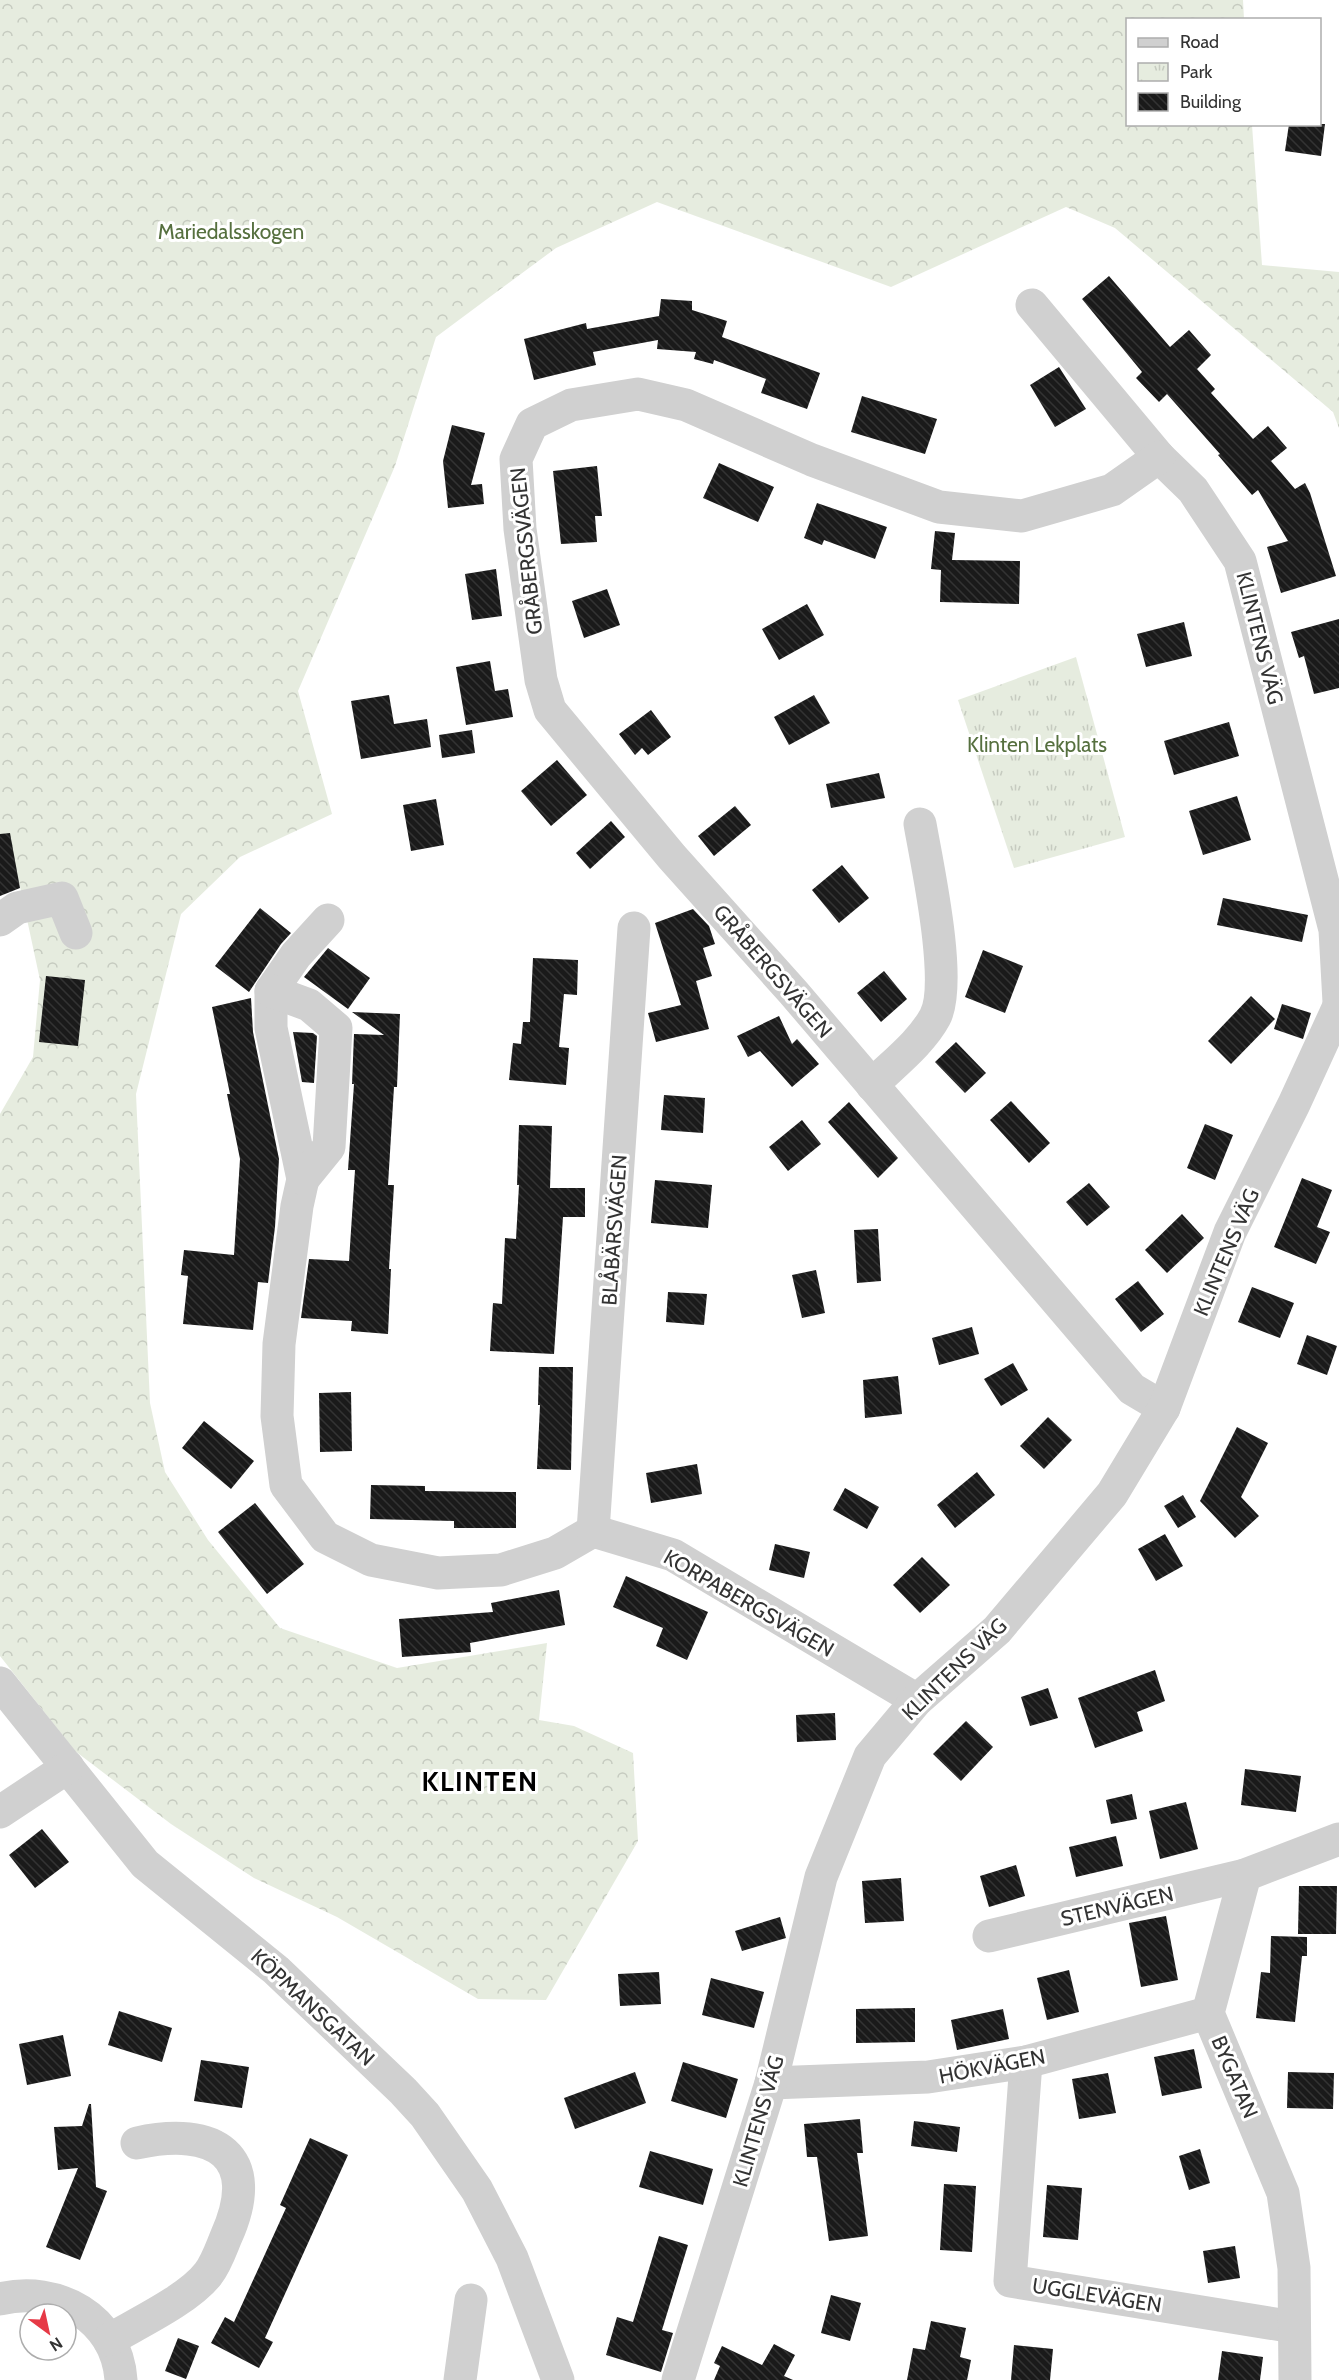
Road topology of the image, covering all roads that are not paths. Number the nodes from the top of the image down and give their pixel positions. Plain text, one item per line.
1 (1032, 305) dead end
2 (1160, 457) junction
3 (920, 824) dead end
4 (0, 920) edge
5 (328, 920) dead end
6 (634, 928) dead end
7 (76, 933) dead end
8 (271, 991) junction
9 (1339, 1004) edge
10 (873, 1085) junction
11 (303, 1179) junction
12 (1164, 1408) junction
13 (593, 1531) junction
14 (0, 1683) edge
15 (917, 1700) junction
16 (68, 1767) junction
17 (0, 1812) edge
18 (1339, 1839) edge
19 (1245, 1875) junction
20 (989, 1936) dead end
21 (1208, 2013) junction
22 (1026, 2062) junction
23 (771, 2083) junction
24 (137, 2143) dead end
25 (0, 2299) edge
26 (471, 2300) dead end
27 (1294, 2326) junction
28 (109, 2340) junction
29 (121, 2380) edge
30 (460, 2380) edge
31 (558, 2380) edge
32 (678, 2380) edge
33 (1295, 2380) edge

1 - 2 street, KLINTENS VÄG
2 - 9 street, KLINTENS VÄG
2 - 10 street, GRÅBERGSVÄGEN
3 - 10 street
4 - 7 street
5 - 8 street
6 - 13 street, BLÅBÄRSVÄGEN
8 - 11 street
8 - 11 street
9 - 12 street, KLINTENS VÄG
10 - 12 street, GRÅBERGSVÄGEN
11 - 13 street
12 - 15 street, KLINTENS VÄG
13 - 15 street, KORPABERGSVÄGEN
14 - 16 street, KÖPMANSGATAN
15 - 23 street, KLINTENS VÄG
16 - 17 street
16 - 31 street, KÖPMANSGATAN
18 - 19 street
19 - 20 street, STENVÄGEN
19 - 21 street, BYGATAN
21 - 22 street, HÖKVÄGEN
21 - 27 street, BYGATAN
22 - 23 street, HÖKVÄGEN
22 - 27 street, UGGLEVÄGEN
23 - 32 street, KLINTENS VÄG
24 - 28 street
25 - 28 street
26 - 30 street
27 - 33 street, BYGATAN
28 - 29 street

